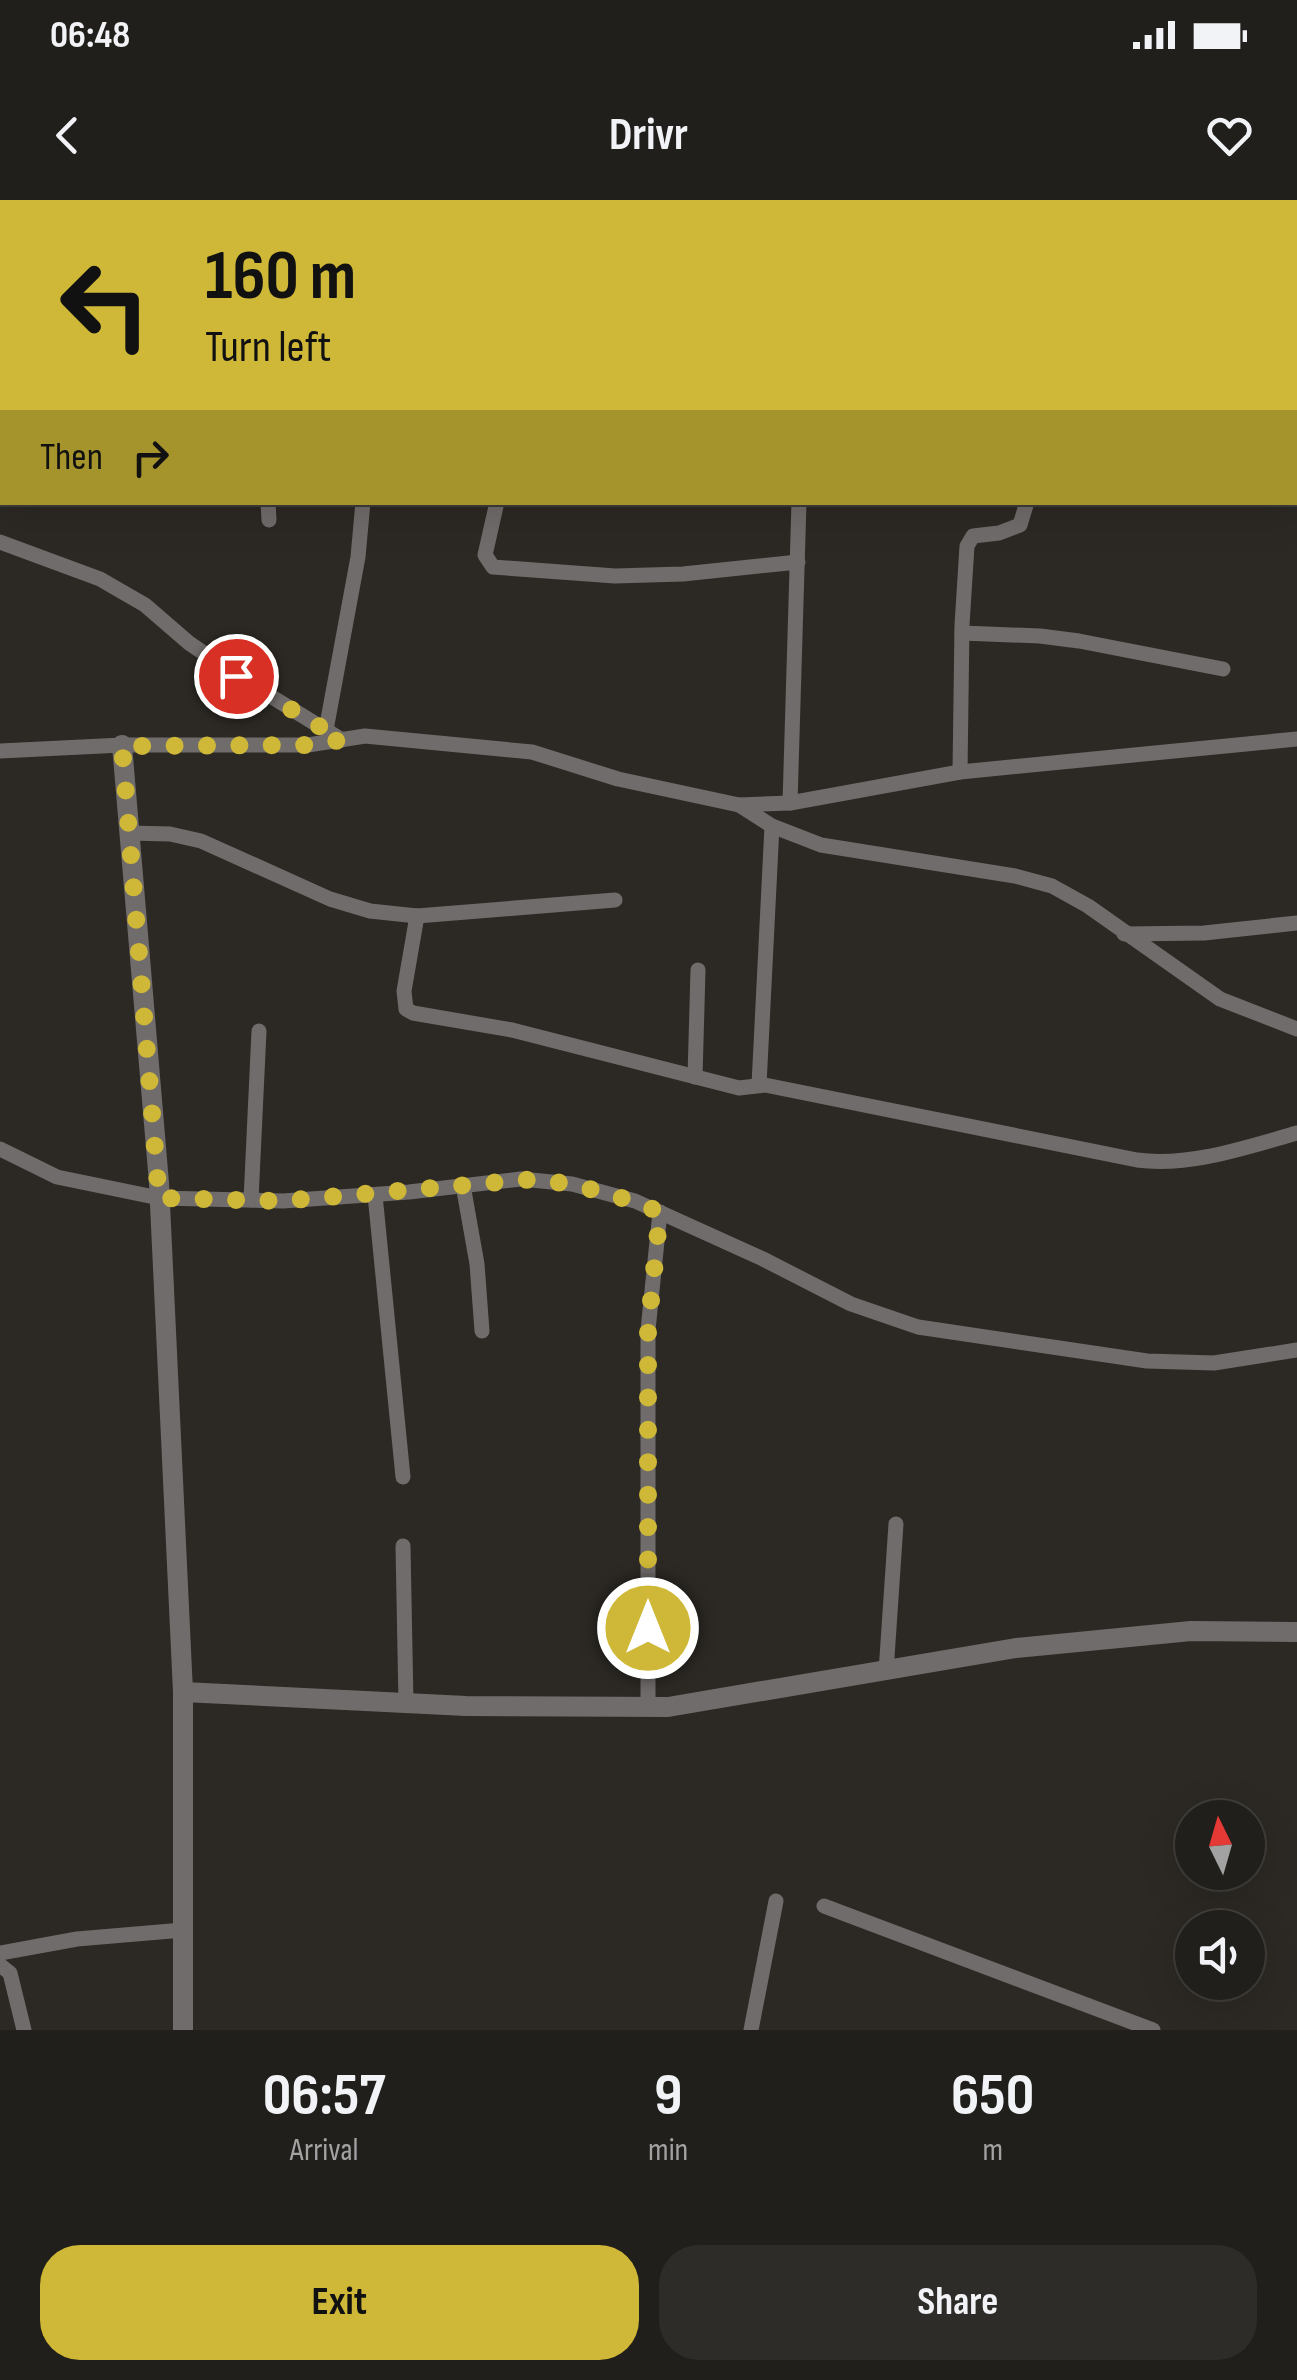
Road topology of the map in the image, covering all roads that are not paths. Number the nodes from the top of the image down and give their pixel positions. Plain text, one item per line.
1 (268, 505) edge
2 (363, 505) edge
3 (496, 505) edge
4 (799, 505) edge
5 (1026, 505) edge
6 (269, 520) dead end
7 (0, 542) edge
8 (798, 562) junction
9 (962, 634) junction
10 (1223, 669) dead end
11 (326, 730) junction
12 (1297, 739) edge
13 (342, 740) junction
14 (122, 746) junction
15 (0, 751) edge
16 (960, 772) junction
17 (790, 803) junction
18 (739, 804) junction
19 (772, 826) junction
20 (130, 832) junction
21 (615, 900) dead end
22 (417, 916) junction
23 (1297, 923) edge
24 (1124, 934) junction
25 (698, 970) dead end
26 (1297, 1029) edge
27 (259, 1031) dead end
28 (694, 1076) junction
29 (758, 1085) junction
30 (1297, 1134) edge
31 (0, 1149) edge
32 (463, 1185) junction
33 (375, 1195) junction
34 (159, 1198) junction
35 (250, 1200) junction
36 (660, 1212) junction
37 (482, 1331) dead end
38 (1297, 1350) edge
39 (403, 1477) dead end
40 (896, 1524) dead end
41 (403, 1546) dead end
42 (1297, 1632) edge
43 (886, 1672) junction
44 (183, 1692) junction
45 (406, 1703) junction
46 (648, 1706) junction
47 (776, 1901) dead end
48 (824, 1906) dead end
49 (183, 1930) junction
50 (0, 1952) edge
51 (0, 1965) edge
52 (24, 2030) edge
53 (183, 2030) edge
54 (751, 2030) edge
55 (1153, 2030) edge

1 - 6 street
2 - 11 street
3 - 8 street
4 - 8 street
5 - 9 street
7 - 11 street
8 - 17 street
9 - 10 street
9 - 16 street
11 - 13 street
12 - 16 street
13 - 14 street
13 - 18 street
14 - 15 street
14 - 20 street
16 - 17 street
17 - 18 street
18 - 19 street
19 - 24 street
19 - 29 street
20 - 22 street
20 - 34 street
21 - 22 street
22 - 28 street
23 - 24 street
24 - 26 street
25 - 28 street
27 - 35 street
28 - 29 street
29 - 30 street
31 - 34 street
32 - 33 street
32 - 36 street
32 - 37 street
33 - 35 street
33 - 39 street
34 - 35 street
34 - 44 street
36 - 38 street
36 - 46 street
40 - 43 street
41 - 45 street
42 - 43 street
43 - 46 street
44 - 45 street
44 - 49 street
45 - 46 street
47 - 54 street
48 - 55 street
49 - 50 street
49 - 53 street
51 - 52 street

